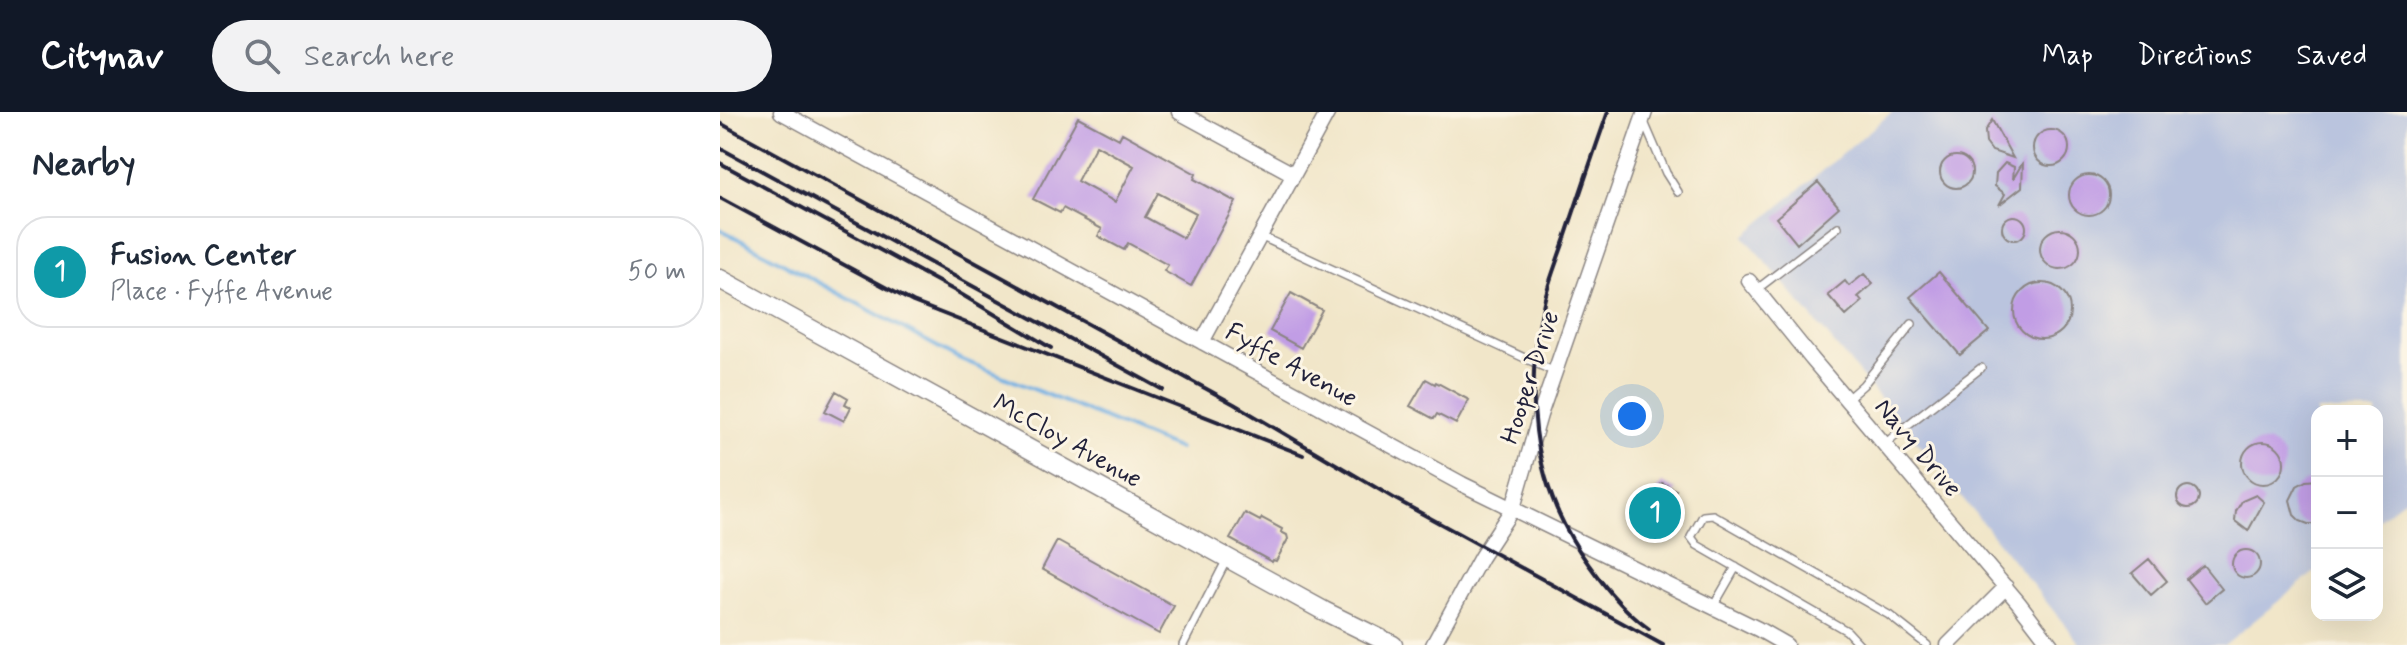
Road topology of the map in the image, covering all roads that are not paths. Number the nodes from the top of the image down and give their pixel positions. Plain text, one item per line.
1 (781, 112) edge
2 (1179, 112) edge
3 (1328, 112) edge
4 (1644, 116) edge
5 (1293, 174) junction
6 (1678, 192) dead end
7 (1838, 227) dead end
8 (1260, 236) junction
9 (720, 279) edge
10 (1753, 285) joint
11 (1912, 324) dead end
12 (1202, 342) junction
13 (1981, 368) dead end
14 (1555, 372) junction
15 (1847, 399) junction
16 (1885, 444) junction
17 (1513, 508) junction
18 (1228, 557) junction
19 (1736, 567) junction
20 (2006, 587) junction
21 (1713, 608) junction
22 (1183, 645) edge
23 (1393, 645) edge
24 (1433, 645) edge
25 (1786, 645) edge
26 (1860, 645) edge
27 (1927, 645) edge
28 (1948, 645) edge
29 (2051, 645) edge

1 - 12 street, Fyffe Avenue
2 - 5 street
3 - 5 street
4 - 6 lane
4 - 14 street, Hooper Drive
5 - 8 street
7 - 10 lane
8 - 12 street
8 - 14 lane
9 - 18 street, McCloy Avenue
10 - 15 street, Navy Drive
11 - 15 lane
12 - 17 street, Fyffe Avenue
13 - 16 lane
14 - 17 street, Hooper Drive
15 - 16 street, Navy Drive
16 - 20 street, Navy Drive
17 - 21 street, Fyffe Avenue
17 - 24 street, Hooper Drive
18 - 22 lane
18 - 23 street, McCloy Avenue
19 - 21 lane
19 - 26 lane
19 - 27 lane
20 - 28 street
20 - 29 street, Navy Drive
21 - 25 street, Fyffe Avenue

